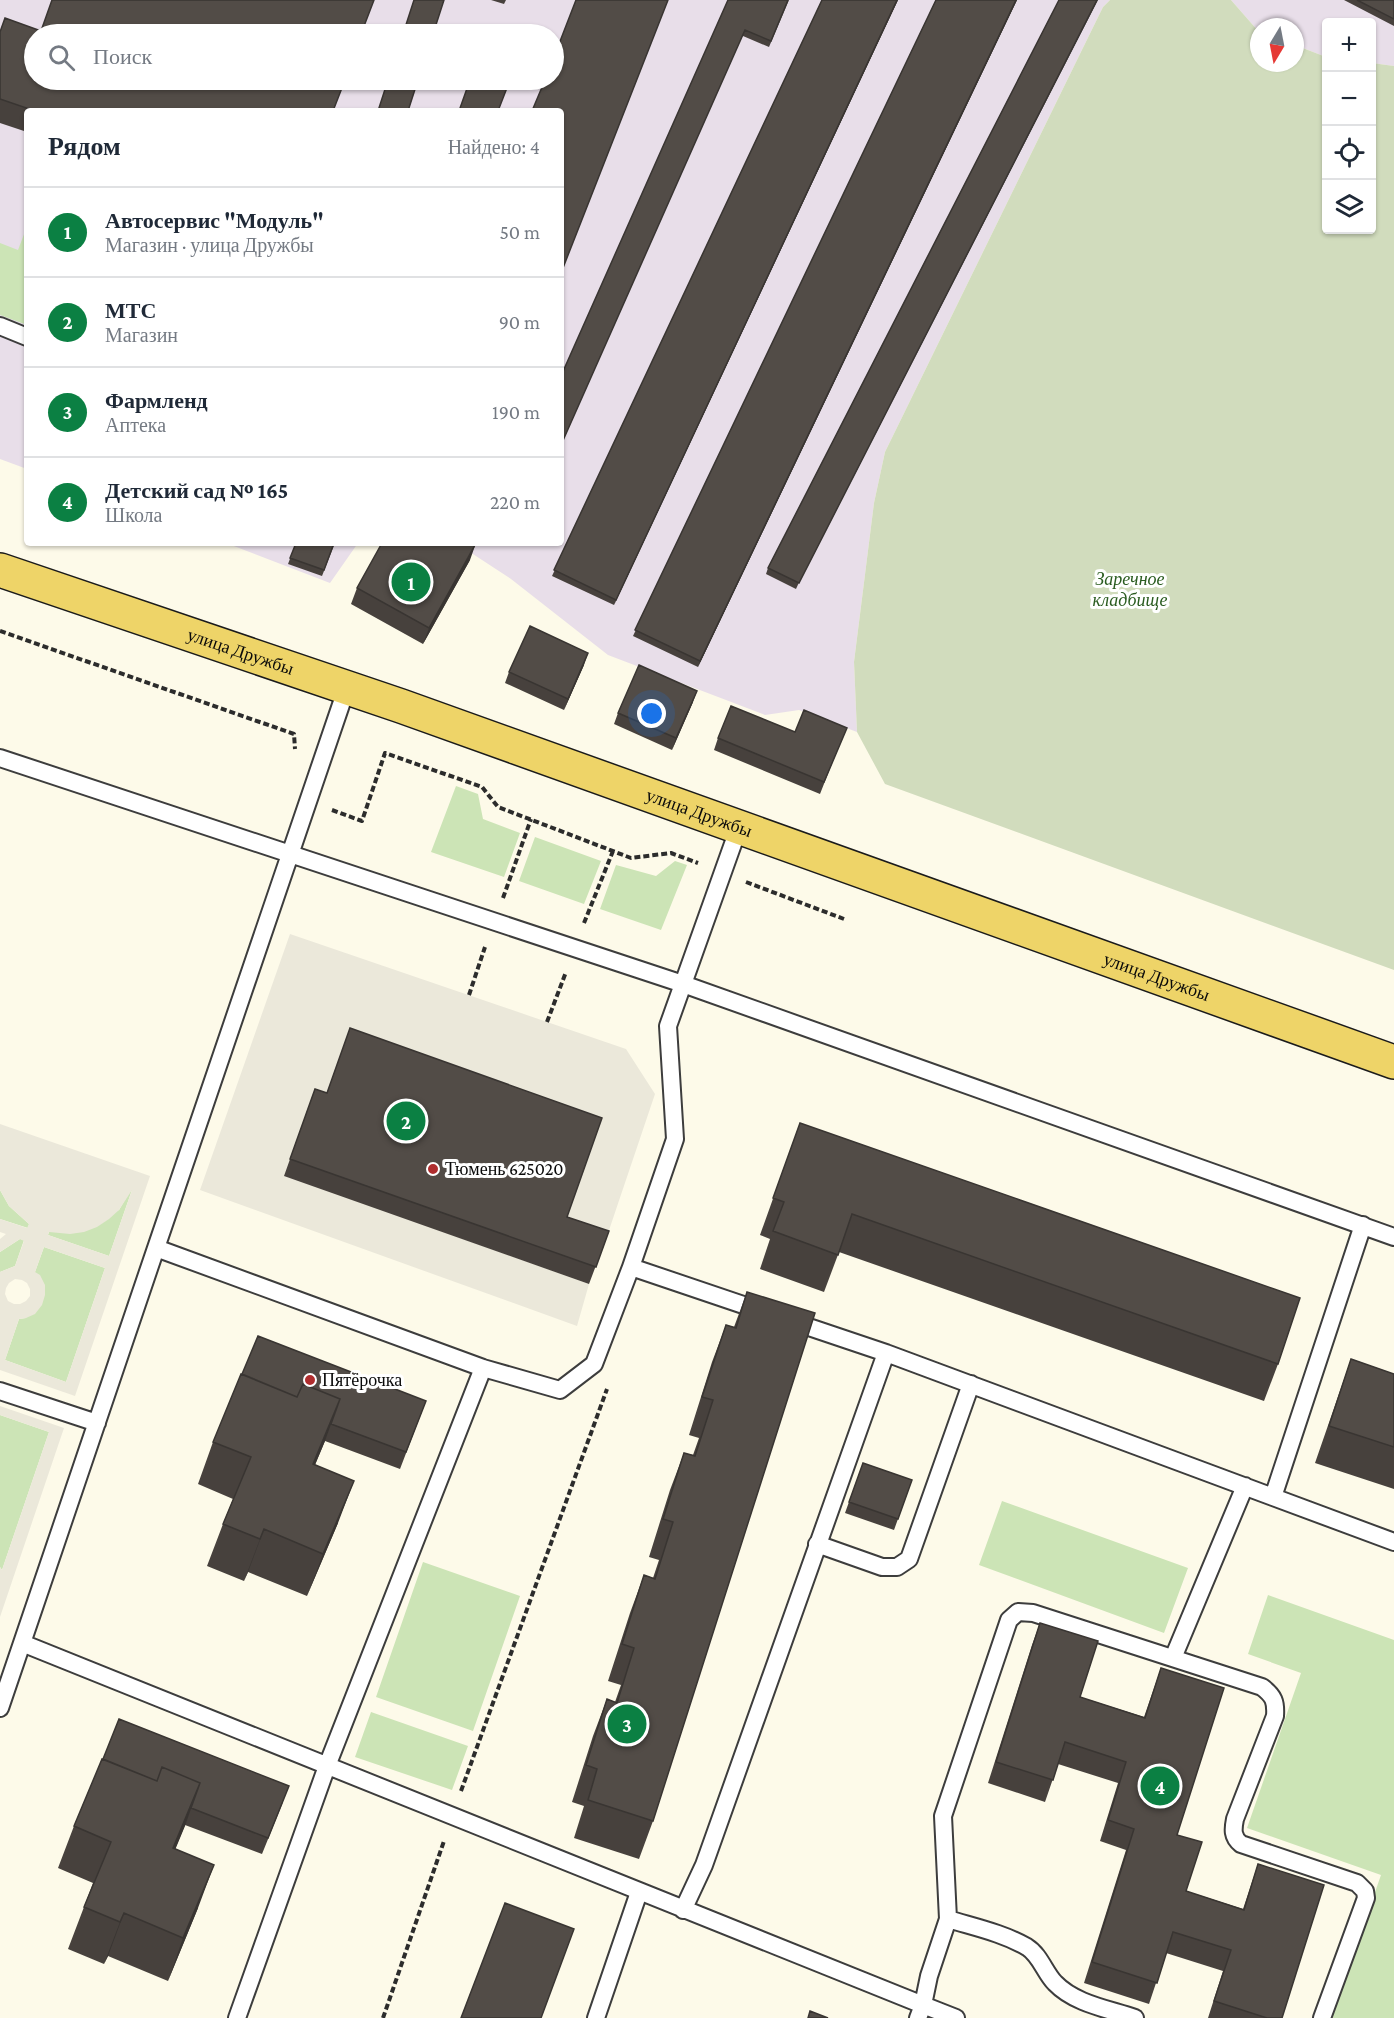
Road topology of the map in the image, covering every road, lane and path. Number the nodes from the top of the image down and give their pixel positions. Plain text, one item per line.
1 (0, 326) edge
2 (24, 337) edge
3 (0, 570) edge
4 (0, 632) edge
5 (348, 687) junction
6 (295, 756) dead end
7 (0, 758) edge
8 (308, 802) junction
9 (739, 827) junction
10 (290, 856) junction
11 (723, 873) junction
12 (844, 920) dead end
13 (683, 984) junction
14 (1394, 1062) edge
15 (1363, 1225) junction
16 (1394, 1237) edge
17 (156, 1248) junction
18 (631, 1267) junction
19 (886, 1353) junction
20 (483, 1368) junction
21 (609, 1384) dead end
22 (971, 1384) junction
23 (0, 1391) edge
24 (97, 1423) junction
25 (1245, 1486) junction
26 (1273, 1497) junction
27 (1394, 1542) edge
28 (817, 1544) junction
29 (22, 1643) junction
30 (1173, 1658) junction
31 (0, 1708) edge
32 (327, 1766) junction
33 (452, 1817) junction
34 (639, 1892) junction
35 (683, 1910) junction
36 (948, 1919) junction
37 (920, 2011) edge
38 (237, 2018) edge
39 (383, 2018) edge
40 (596, 2018) edge
41 (956, 2018) edge
42 (1135, 2018) edge
43 (1322, 2018) edge

1 - 2 lane
3 - 5 main road, улица Дружбы
4 - 6 path
5 - 8 lane
5 - 9 main road, улица Дружбы
7 - 10 lane
8 - 10 lane
8 - 11 path
9 - 11 lane
9 - 14 main road, улица Дружбы
10 - 13 lane
10 - 17 lane
11 - 12 path
11 - 13 lane
13 - 15 lane
13 - 18 lane
15 - 16 lane
15 - 26 lane
17 - 20 lane
17 - 24 lane
18 - 19 lane
18 - 20 lane
19 - 22 lane
19 - 28 lane
20 - 32 lane
21 - 33 path
22 - 25 lane
22 - 28 lane
23 - 24 lane
24 - 29 lane
25 - 26 lane
25 - 30 lane
26 - 27 lane
28 - 35 lane
29 - 31 lane
29 - 32 lane
30 - 36 lane
30 - 43 lane
32 - 33 lane
32 - 38 lane
33 - 34 lane
33 - 39 path
34 - 35 lane
34 - 40 lane
35 - 37 lane
36 - 37 lane
36 - 42 lane
37 - 41 lane

